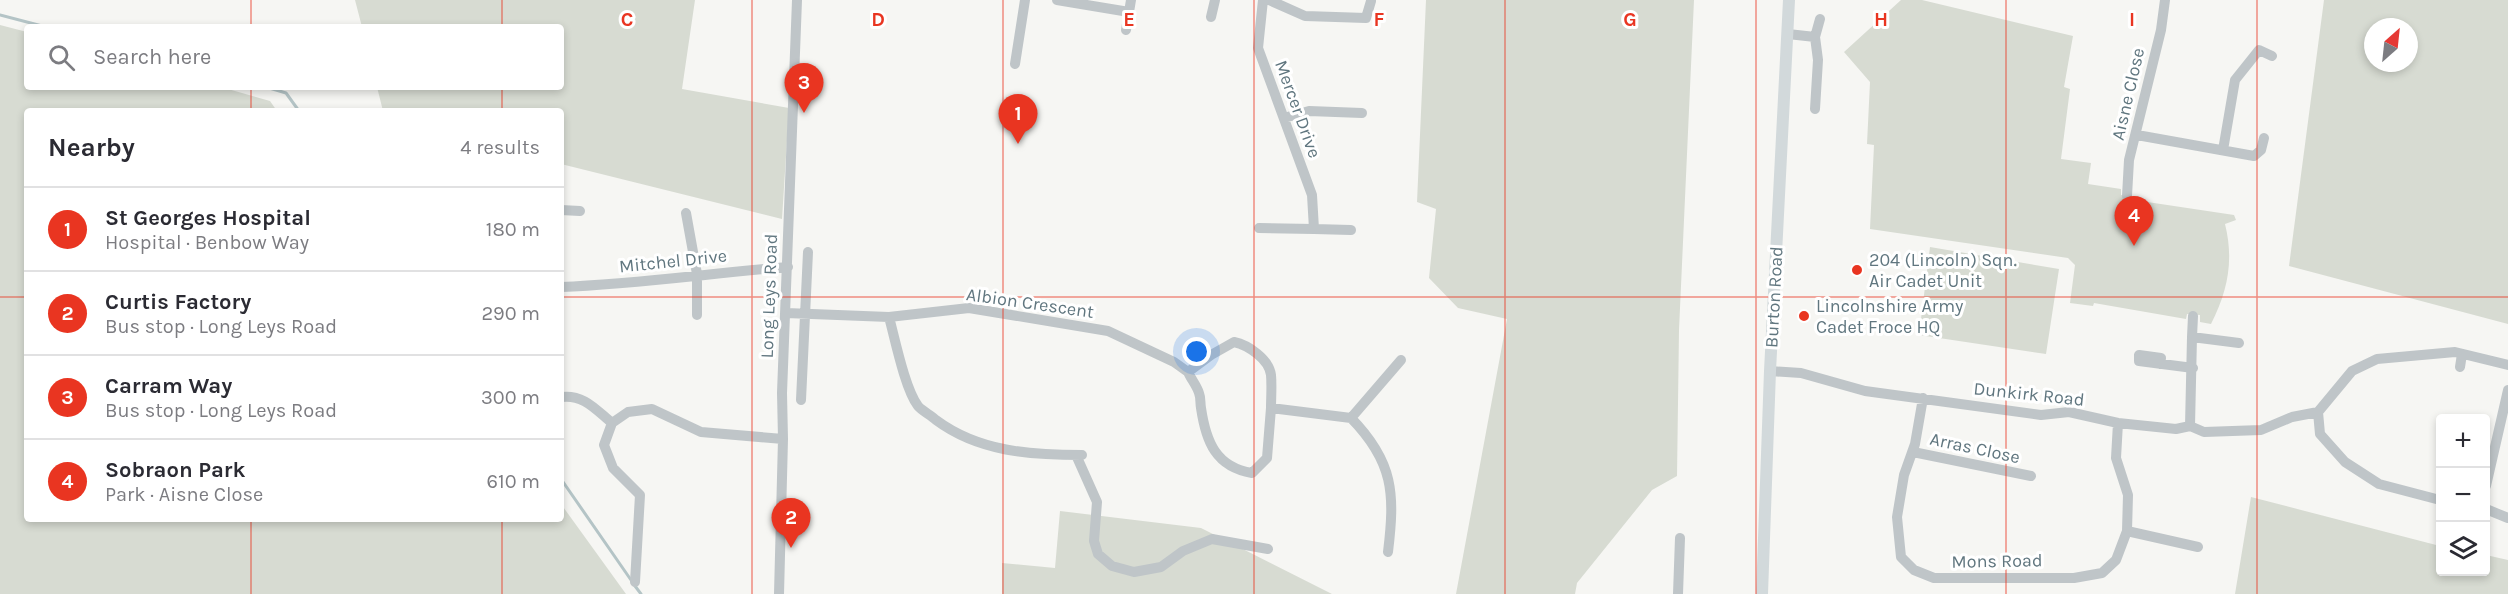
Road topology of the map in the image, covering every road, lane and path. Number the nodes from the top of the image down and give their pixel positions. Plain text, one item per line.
1 (797, 0) edge
2 (1025, 0) edge
3 (1057, 0) edge
4 (1131, 0) edge
5 (1215, 0) edge
6 (1263, 0) edge
7 (1269, 0) edge
8 (1789, 0) edge
9 (2165, 0) edge
10 (1371, 1) edge
11 (1129, 12) junction
12 (1211, 17) dead end
13 (1820, 19) dead end
14 (1126, 30) dead end
15 (1788, 34) junction
16 (1815, 37) junction
17 (2272, 56) dead end
18 (1015, 64) dead end
19 (1815, 109) dead end
20 (1362, 113) dead end
21 (1284, 118) junction
22 (2136, 135) junction
23 (2264, 138) dead end
24 (2223, 150) junction
25 (2127, 196) dead end
26 (564, 210) edge
27 (580, 211) dead end
28 (686, 213) dead end
29 (1259, 228) dead end
30 (1314, 230) junction
31 (1351, 230) dead end
32 (808, 252) dead end
33 (788, 267) junction
34 (697, 274) junction
35 (564, 287) edge
36 (786, 313) junction
37 (804, 314) junction
38 (697, 315) dead end
39 (2193, 316) dead end
40 (889, 317) junction
41 (2192, 338) junction
42 (2239, 343) dead end
43 (2462, 354) junction
44 (1401, 360) dead end
45 (2160, 364) dead end
46 (2508, 364) edge
47 (2460, 367) dead end
48 (2193, 368) junction
49 (1770, 371) junction
50 (1188, 372) junction
51 (2508, 390) edge
52 (564, 397) edge
53 (1923, 398) junction
54 (801, 400) dead end
55 (1271, 408) junction
56 (2318, 412) junction
57 (1352, 418) junction
58 (612, 423) junction
59 (2118, 423) junction
60 (2190, 426) junction
61 (2497, 436) junction
62 (783, 439) junction
63 (2508, 439) edge
64 (1913, 452) junction
65 (2490, 468) edge
66 (2031, 476) dead end
67 (2436, 499) edge
68 (2490, 511) edge
69 (2508, 518) edge
70 (2127, 531) junction
71 (1680, 538) dead end
72 (2198, 547) dead end
73 (1268, 549) dead end
74 (1388, 552) dead end
75 (635, 582) dead end
76 (779, 594) edge
77 (1678, 594) edge
78 (1762, 594) edge

1 - 33 street, Long Leys Road
2 - 18 street
3 - 11 street
4 - 11 street
5 - 12 street
6 - 21 street, Mercer Drive
7 - 10 street
8 - 15 main road, Burton Road
9 - 22 street, Aisne Close
11 - 14 street
13 - 16 street
15 - 16 street
15 - 49 main road, Burton Road
16 - 19 street
17 - 24 street
20 - 21 street
21 - 30 street, Mercer Drive
22 - 24 street
22 - 25 street, Aisne Close
23 - 24 street
26 - 27 street
28 - 34 street
29 - 30 street
30 - 31 street
32 - 37 street
33 - 34 street, Mitchel Drive
33 - 36 street, Long Leys Road
34 - 35 street, Mitchel Drive
34 - 38 street
36 - 37 street, Albion Crescent
36 - 62 street, Long Leys Road
37 - 40 street, Albion Crescent
37 - 54 street
39 - 41 street
40 - 50 street, Albion Crescent
40 - 73 street
41 - 42 street
41 - 48 street
43 - 46 street
43 - 47 street
43 - 56 street
44 - 57 street
45 - 48 street
48 - 60 street
49 - 53 street, Dunkirk Road
49 - 78 main road, Burton Road
50 - 55 street
50 - 55 street
51 - 61 street
52 - 58 street
53 - 59 street, Dunkirk Road
53 - 64 street, Mons Road
55 - 57 street
56 - 60 street, Dunkirk Road
56 - 67 street
57 - 74 street
58 - 62 street
58 - 75 street
59 - 60 street, Dunkirk Road
59 - 70 street, Mons Road
61 - 63 street
61 - 65 street
62 - 76 street, Long Leys Road
64 - 66 street, Arras Close
64 - 70 street, Mons Road
68 - 69 street
70 - 72 street
71 - 77 street

